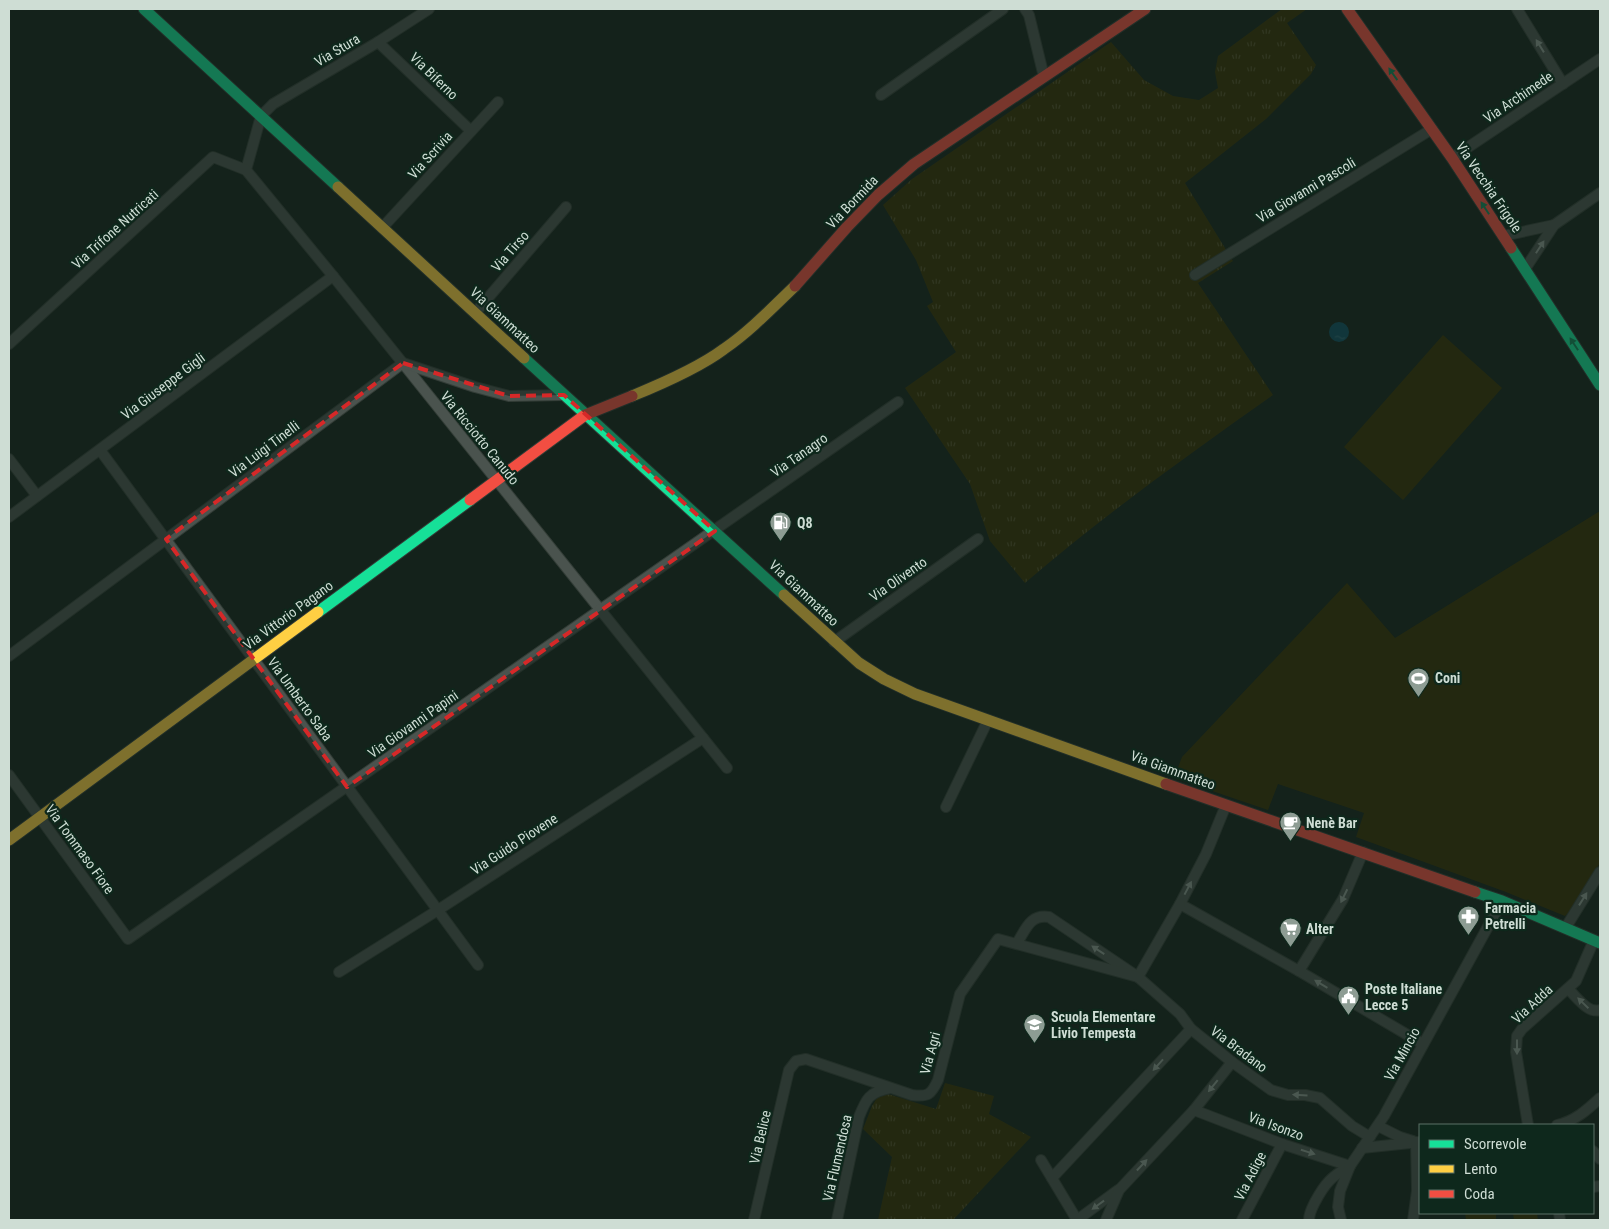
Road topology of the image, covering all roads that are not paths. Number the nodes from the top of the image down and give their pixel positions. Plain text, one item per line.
1 (144, 9) edge
2 (429, 9) edge
3 (1003, 9) edge
4 (1025, 9) edge
5 (1145, 9) edge
6 (1347, 9) edge
7 (1517, 9) edge
8 (378, 42) junction
9 (1600, 59) edge
10 (1044, 76) junction
11 (1563, 84) junction
12 (881, 95) dead end
13 (498, 102) dead end
14 (261, 116) junction
15 (1432, 129) junction
16 (470, 131) junction
17 (1452, 158) junction
18 (246, 170) junction
19 (1600, 192) edge
20 (566, 207) dead end
21 (1554, 224) junction
22 (382, 228) junction
23 (1503, 236) junction
24 (1525, 269) junction
25 (1195, 275) dead end
26 (333, 276) junction
27 (475, 313) junction
28 (9, 344) edge
29 (403, 364) junction
30 (1600, 385) edge
31 (564, 395) junction
32 (898, 402) dead end
33 (585, 415) junction
34 (100, 450) junction
35 (9, 459) edge
36 (496, 480) junction
37 (37, 496) junction
38 (9, 517) edge
39 (715, 531) junction
40 (166, 539) junction
41 (978, 540) dead end
42 (600, 611) junction
43 (834, 642) junction
44 (9, 656) edge
45 (254, 659) junction
46 (988, 720) junction
47 (703, 738) junction
48 (727, 768) dead end
49 (9, 775) edge
50 (347, 786) junction
51 (1226, 805) junction
52 (946, 807) dead end
53 (39, 818) junction
54 (9, 840) edge
55 (1363, 852) junction
56 (1600, 872) edge
57 (1502, 901) junction
58 (1180, 904) junction
59 (438, 910) junction
60 (1566, 927) junction
61 (128, 940) joint
62 (1597, 942) edge
63 (1017, 943) junction
64 (478, 965) dead end
65 (1299, 971) junction
66 (339, 972) dead end
67 (1138, 977) junction
68 (1568, 989) junction
69 (1600, 1010) edge
70 (1191, 1029) junction
71 (1423, 1044) junction
72 (796, 1061) joint
73 (1232, 1062) junction
74 (890, 1088) junction
75 (1600, 1098) edge
76 (1194, 1110) junction
77 (1528, 1124) edge
78 (1569, 1124) edge
79 (1378, 1126) junction
80 (1370, 1138) junction
81 (1418, 1142) edge
82 (1282, 1144) junction
83 (1362, 1148) junction
84 (1041, 1160) dead end
85 (1350, 1166) junction
86 (1052, 1178) junction
87 (1119, 1190) junction
88 (754, 1220) edge
89 (836, 1220) edge
90 (1077, 1220) edge
91 (1106, 1220) edge
92 (1242, 1220) edge
93 (1309, 1220) edge
94 (1341, 1220) edge
95 (1413, 1220) edge

1 - 14 street, Via Giammatteo
2 - 8 street, Via Stura
3 - 12 street
4 - 10 street
5 - 10 street, Via Bormida
15 -> 6 street, Via Vecchia Frigole
11 -> 7 street
8 - 14 street, Via Stura
8 - 16 street, Via Biferno
9 - 11 street, Via Archimede
10 - 33 street, Via Bormida
11 - 17 street, Via Archimede
13 - 16 street, Via Scrivia
14 - 18 street
14 - 22 street, Via Giammatteo
15 - 17 street, Via Vecchia Frigole
15 - 25 street, Via Giovanni Pascoli
16 - 22 street, Via Scrivia
23 -> 17 street, Via Vecchia Frigole
18 - 26 street, Via Ricciotto Canudo
18 - 28 street, Via Trifone Nutricati
19 - 21 street
20 - 27 street, Via Tirso
21 - 23 street
24 -> 21 street
22 - 27 street, Via Giammatteo
23 - 24 street, Via Vecchia Frigole
30 -> 24 street, Via Vecchia Frigole
26 - 29 street, Via Ricciotto Canudo
26 - 34 street, Via Giuseppe Gigli
27 - 31 street, Via Giammatteo
29 - 31 street
29 - 36 street, Via Ricciotto Canudo
29 - 40 street, Via Luigi Tinelli
31 - 33 street, Via Giammatteo
32 - 39 street, Via Tanagro
33 - 36 street, Via Vittorio Pagano
33 - 39 street, Via Giammatteo
34 - 37 street, Via Giuseppe Gigli
34 - 40 street, Via Umberto Saba
35 - 37 street
36 - 42 street, Via Ricciotto Canudo
36 - 45 street, Via Vittorio Pagano
37 - 38 street, Via Giuseppe Gigli
39 - 42 street, Via Giovanni Papini
39 - 43 street, Via Giammatteo
40 - 44 street, Via Luigi Tinelli
40 - 45 street, Via Umberto Saba
41 - 43 street, Via Olivento
42 - 47 street, Via Ricciotto Canudo
42 - 50 street, Via Giovanni Papini
43 - 46 street, Via Giammatteo
45 - 50 street, Via Umberto Saba
45 - 53 street, Via Vittorio Pagano
46 - 51 street, Via Giammatteo
46 - 52 street
47 - 48 street, Via Ricciotto Canudo
47 - 59 street, Via Guido Piovene
49 - 53 street, Via Tommaso Fiore
50 - 59 street, Via Umberto Saba
50 - 61 street, Via Giovanni Papini
51 - 55 street, Via Giammatteo
58 -> 51 street
53 - 54 street, Via Vittorio Pagano
53 - 61 street, Via Tommaso Fiore
55 - 57 street, Via Giammatteo
55 -> 65 street
60 -> 56 street
57 - 60 street, Via Giammatteo
57 - 71 street, Via Mincio
58 - 65 street
58 - 67 street
59 - 64 street, Via Umberto Saba
59 - 66 street, Via Guido Piovene
60 - 62 street, Via Giammatteo
62 - 68 street, Via Adda
63 - 67 street, Via Agri
67 -> 63 street
63 - 74 street, Via Agri
71 -> 65 street
67 - 70 street
69 -> 68 street
68 -> 77 street, Via Adda
70 - 73 street, Via Bradano
70 -> 86 street, Via Bradano
71 - 79 street, Via Mincio
72 - 74 street, Via Agri
72 - 88 street, Via Belice
73 -> 76 street
80 -> 73 street, Via Bradano
74 - 89 street, Via Flumendosa
75 - 78 street
76 - 82 street, Via Isonzo
87 -> 76 street
79 - 80 street, Via Mincio
79 - 81 street
80 - 83 street, Via Mincio
81 - 83 street
81 - 95 street
82 -> 85 street, Via Isonzo
82 - 92 street, Via Adige
83 - 85 street, Via Mincio
84 - 86 street
85 - 93 street
85 - 94 street
86 - 90 street
87 -> 90 street
87 - 91 street

